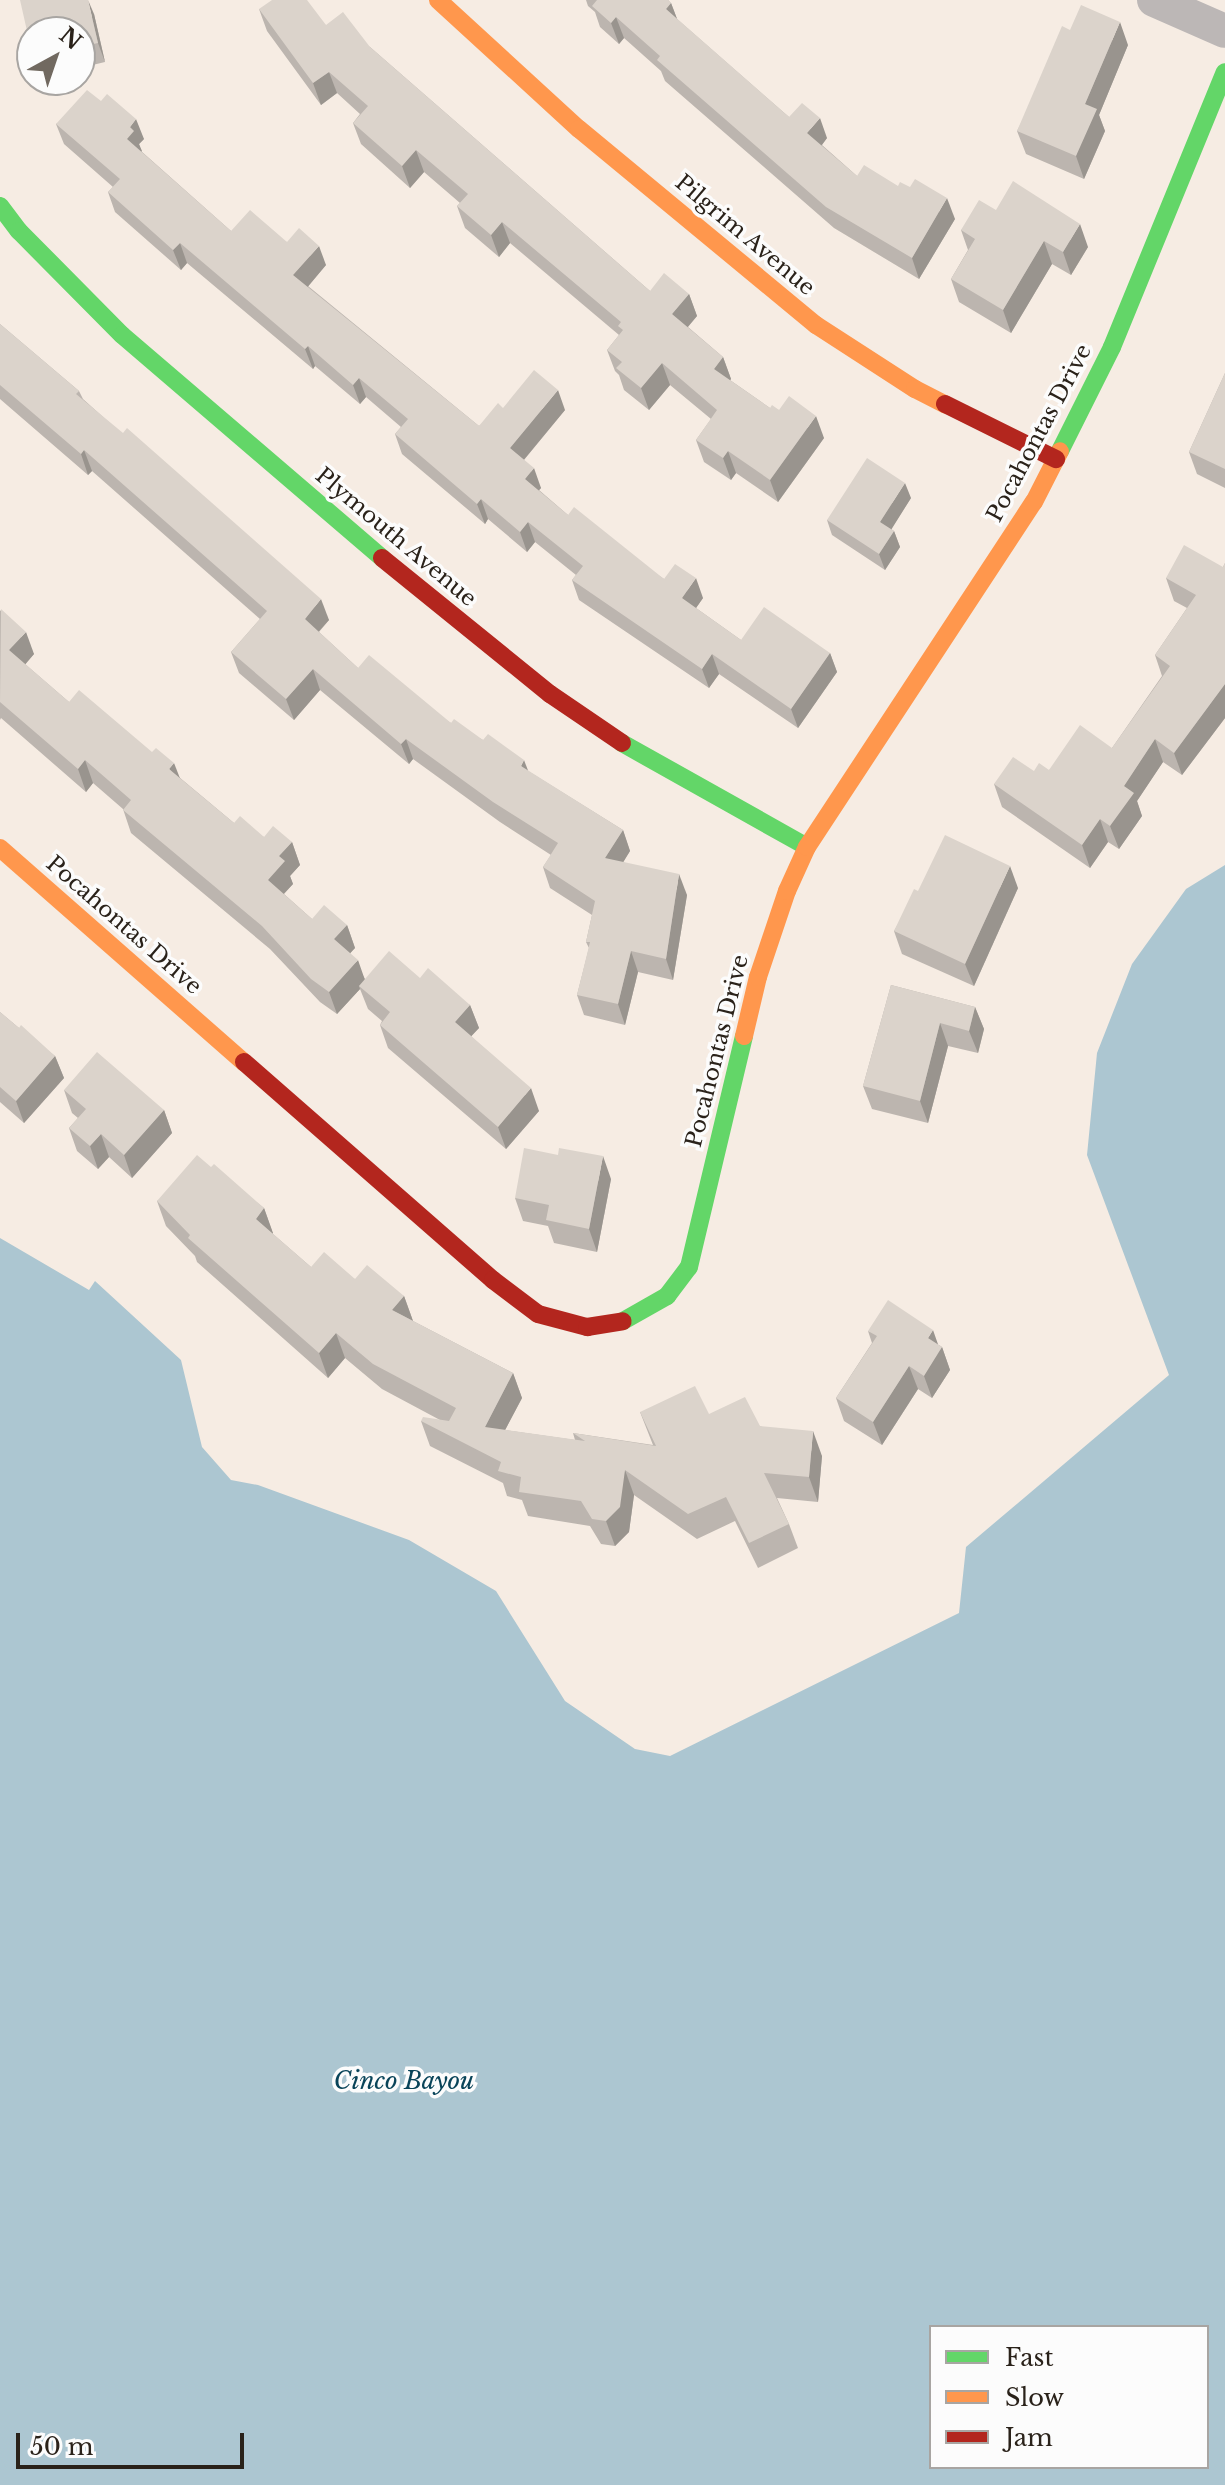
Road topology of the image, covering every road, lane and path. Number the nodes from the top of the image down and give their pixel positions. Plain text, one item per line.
1 (438, 0) edge
2 (1154, 0) edge
3 (1225, 31) edge
4 (1225, 72) edge
5 (0, 206) edge
6 (1056, 459) junction
7 (807, 847) junction
8 (0, 848) edge

1 - 6 street, Pilgrim Avenue
2 - 3 street
4 - 6 street, Pocahontas Drive
5 - 7 street, Plymouth Avenue
6 - 7 street, Pocahontas Drive
7 - 8 street, Pocahontas Drive

